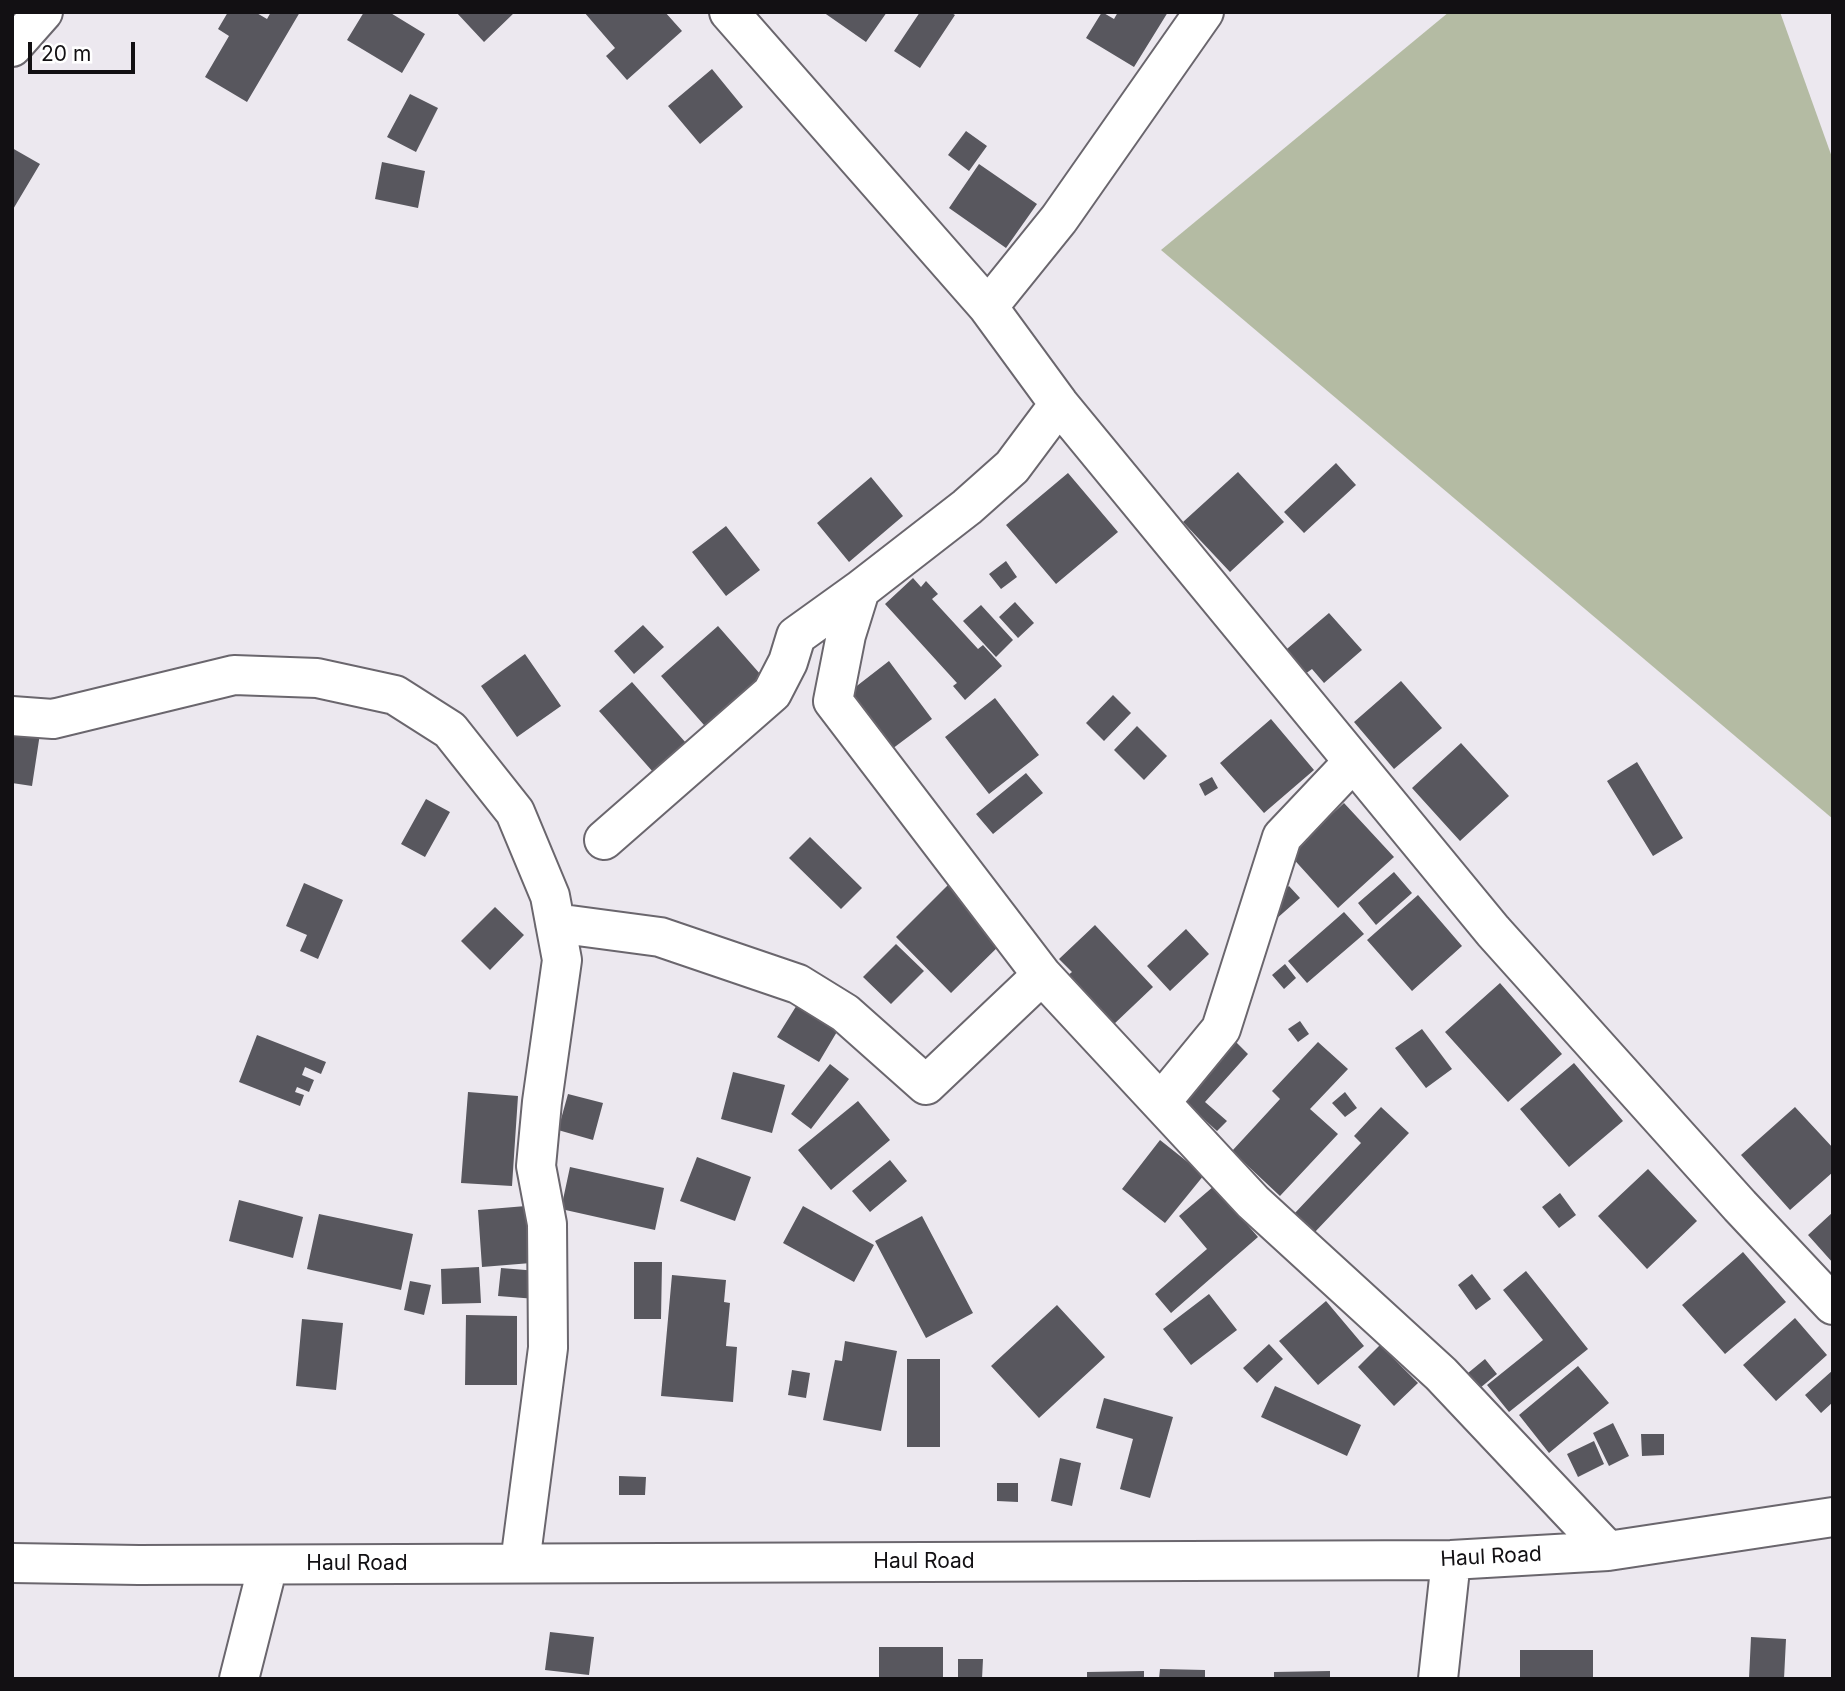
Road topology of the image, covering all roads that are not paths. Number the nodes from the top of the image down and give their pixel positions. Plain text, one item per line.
1 (43, 12) edge
2 (1205, 12) edge
3 (740, 16) edge
4 (12, 47) edge
5 (988, 307) junction
6 (1059, 404) junction
7 (860, 590) junction
8 (12, 716) edge
9 (1353, 762) junction
10 (604, 841) dead end
11 (555, 923) junction
12 (1042, 975) junction
13 (1161, 1102) junction
14 (1833, 1305) edge
15 (1833, 1517) edge
16 (1608, 1551) junction
17 (1451, 1560) junction
18 (12, 1563) edge
19 (520, 1563) junction
20 (268, 1565) junction
21 (239, 1679) edge
22 (1438, 1679) edge

1 - 4 street
2 - 5 street
3 - 5 street
5 - 6 street
6 - 7 street
6 - 9 street
7 - 10 street
7 - 12 street
8 - 11 street
9 - 13 street
9 - 14 street
11 - 12 street
11 - 19 street
12 - 13 street
13 - 16 street
15 - 16 street, Haul Road
16 - 17 street, Haul Road
17 - 19 street, Haul Road
17 - 22 street
18 - 20 street, Haul Road
19 - 20 street, Haul Road
20 - 21 street

